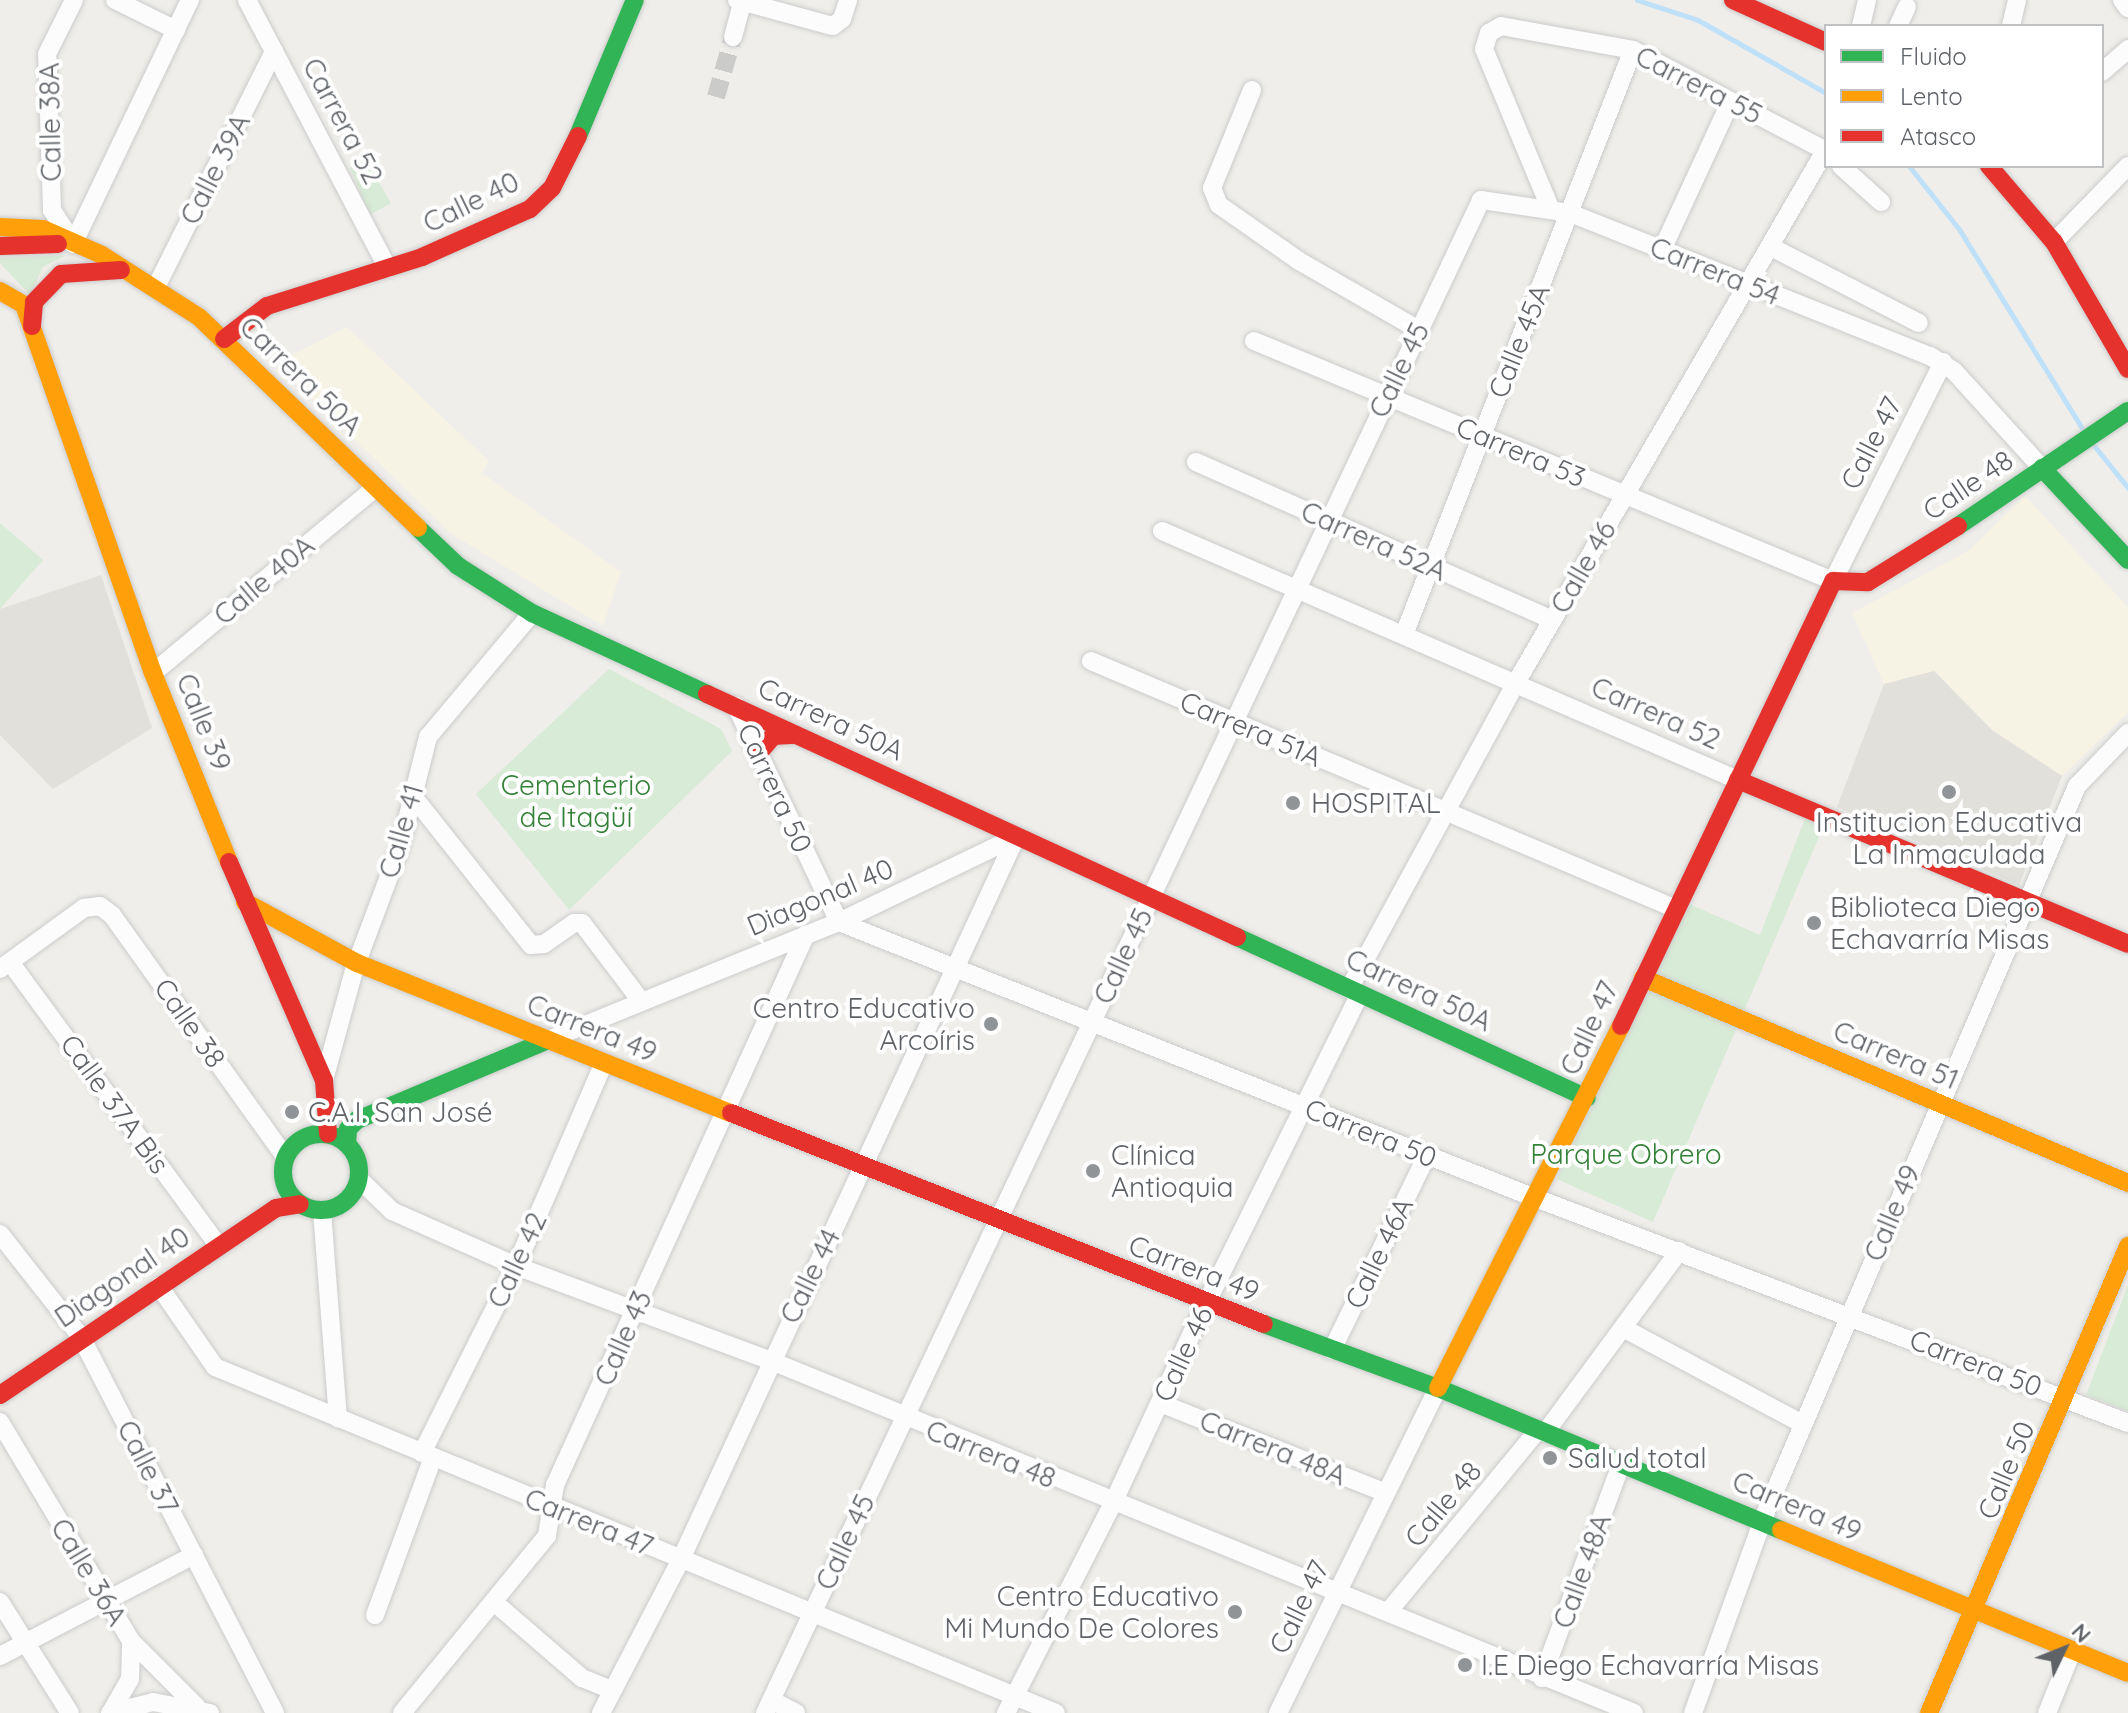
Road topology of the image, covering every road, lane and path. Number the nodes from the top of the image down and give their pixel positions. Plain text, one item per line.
1 (74, 0) edge
2 (115, 0) edge
3 (190, 0) edge
4 (247, 0) edge
5 (635, 0) edge
6 (741, 0) edge
7 (848, 0) edge
8 (1733, 0) edge
9 (1867, 0) edge
10 (2017, 0) edge
11 (2122, 0) edge
12 (1907, 7) dead end
13 (2128, 8) edge
14 (1861, 24) edge
15 (1899, 24) edge
16 (2011, 24) edge
17 (176, 30) junction
18 (733, 37) tunnel mouth
19 (1824, 41) edge
20 (2128, 49) edge
21 (1633, 50) junction
22 (274, 51) junction
23 (2104, 70) edge
24 (1252, 90) dead end
25 (1731, 101) junction
26 (1824, 150) edge
27 (1824, 154) edge
28 (2128, 166) edge
29 (1843, 168) edge
30 (1991, 168) edge
31 (1481, 200) joint
32 (1881, 202) dead end
33 (1551, 210) junction
34 (1570, 213) junction
35 (0, 227) edge
36 (2054, 242) junction
37 (73, 244) junction
38 (0, 246) edge
39 (1771, 247) junction
40 (1662, 250) junction
41 (388, 268) junction
42 (130, 271) junction
43 (0, 273) edge
44 (1749, 284) junction
45 (156, 287) junction
46 (0, 291) edge
47 (24, 305) junction
48 (1919, 323) dead end
49 (32, 326) junction
50 (1419, 330) junction
51 (224, 339) junction
52 (1254, 341) dead end
53 (1943, 362) junction
54 (2128, 369) edge
55 (1387, 396) junction
56 (2128, 411) edge
57 (1481, 435) junction
58 (1196, 462) dead end
59 (2042, 468) junction
60 (375, 488) junction
61 (1625, 495) junction
62 (1328, 520) junction
63 (1162, 531) dead end
64 (2128, 560) edge
65 (1429, 565) junction
66 (1833, 581) junction
67 (1294, 590) junction
68 (532, 613) junction
69 (1553, 620) junction
70 (1405, 632) junction
71 (1091, 661) dead end
72 (153, 673) junction
73 (1517, 681) junction
74 (736, 706) junction
75 (1233, 721) junction
76 (2128, 733) edge
77 (795, 735) junction
78 (758, 754) junction
79 (1738, 780) junction
80 (412, 795) junction
81 (1446, 812) junction
82 (1016, 837) junction
83 (954, 871) junction
84 (990, 889) junction
85 (1150, 898) junction
86 (245, 902) junction
87 (2027, 904) junction
88 (1676, 909) junction
89 (839, 922) junction
90 (806, 934) junction
91 (2128, 944) edge
92 (357, 963) junction
93 (5, 965) edge
94 (953, 966) junction
95 (1643, 978) junction
96 (1355, 992) junction
97 (641, 1001) junction
98 (1093, 1022) junction
99 (548, 1040) junction
100 (604, 1063) junction
101 (324, 1080) junction
102 (1587, 1098) junction
103 (1939, 1103) junction
104 (1306, 1107) junction
105 (726, 1113) junction
106 (328, 1134) junction
107 (347, 1144) junction
108 (1427, 1155) junction
109 (285, 1157) junction
110 (863, 1167) junction
111 (359, 1179) junction
112 (2128, 1183) edge
113 (286, 1188) junction
114 (1538, 1199) junction
115 (300, 1204) junction
116 (276, 1208) junction
117 (322, 1211) junction
118 (997, 1219) junction
119 (0, 1234) edge
120 (219, 1246) junction
121 (2128, 1246) edge
122 (1679, 1251) junction
123 (516, 1266) junction
124 (159, 1286) junction
125 (1206, 1304) junction
126 (636, 1308) junction
127 (1849, 1314) junction
128 (1623, 1328) junction
129 (81, 1337) junction
130 (1332, 1350) junction
131 (769, 1360) junction
132 (1438, 1388) junction
133 (0, 1395) edge
134 (2067, 1398) junction
135 (1160, 1403) junction
136 (338, 1418) junction
137 (902, 1418) junction
138 (0, 1422) edge
139 (2128, 1423) edge
140 (1803, 1424) junction
141 (1542, 1432) junction
142 (427, 1455) junction
143 (1621, 1464) junction
144 (1386, 1493) junction
145 (1113, 1503) junction
146 (551, 1506) junction
147 (1762, 1521) junction
148 (194, 1555) junction
149 (681, 1559) junction
150 (1338, 1593) junction
151 (0, 1602) edge
152 (107, 1602) junction
153 (495, 1603) junction
154 (1388, 1612) junction
155 (1975, 1612) junction
156 (813, 1613) junction
157 (375, 1615) dead end
158 (131, 1641) junction
159 (24, 1643) junction
160 (2072, 1651) junction
161 (0, 1656) edge
162 (2128, 1673) edge
163 (1542, 1678) junction
164 (612, 1690) junction
165 (1010, 1704) edge
166 (768, 1706) edge
167 (203, 1710) edge
168 (70, 1713) edge
169 (111, 1713) edge
170 (275, 1713) edge
171 (402, 1713) edge
172 (601, 1713) edge
173 (796, 1713) edge
174 (1056, 1713) edge
175 (1278, 1713) edge
176 (1634, 1713) edge
177 (1693, 1713) edge
178 (1929, 1713) edge
179 (2047, 1713) edge

1 - 37 street, Calle 38A
2 - 17 street
3 - 17 street
4 - 22 street, Carrera 52
5 - 41 main road, Calle 40
6 - 7 street
6 - 18 street
8 - 19 main road
9 - 14 street
10 - 16 street
11 - 13 street
12 - 15 street
17 - 37 street
20 - 23 street
21 - 25 street, Carrera 55
21 - 33 street, Carrera 55
21 - 34 street, Calle 45A
22 - 41 street, Carrera 52
22 - 45 street, Calle 39A
24 - 50 street
25 - 26 street, Carrera 55
25 - 40 street
27 - 39 street, Calle 46
28 - 36 street
29 - 32 street
30 - 36 main road
31 - 33 street, Carrera 54
31 - 50 street, Calle 45
33 - 34 street, Carrera 54
34 - 40 street, Carrera 54
34 - 57 street, Calle 45A
35 - 37 main road, Carrera 50A
36 - 54 main road
37 - 38 main road
37 - 42 main road, Carrera 50A
39 - 44 street, Calle 46
39 - 48 street
40 - 44 street, Carrera 54
41 - 51 main road, Calle 40
42 - 45 main road, Carrera 50A
42 - 49 main road, Carrera 50A
43 - 47 main road, Calle 39
44 - 53 street, Carrera 54
44 - 61 street, Calle 46
45 - 51 main road, Carrera 50A
46 - 47 main road
47 - 49 main road, Calle 39
49 - 72 main road, Calle 39
50 - 55 street, Calle 45
51 - 60 main road, Carrera 50A
52 - 55 street, Carrera 53
53 - 59 street
53 - 66 street, Calle 47
55 - 57 street, Carrera 53
55 - 62 street, Calle 45
56 - 59 main road, Calle 48
57 - 61 street, Carrera 53
57 - 65 street, Calle 45A
58 - 62 street, Carrera 52A
59 - 64 main road
59 - 66 main road, Calle 48
60 - 68 main road, Carrera 50A
60 - 72 street, Calle 40A
61 - 66 street, Carrera 53
61 - 69 street, Calle 46
62 - 65 street, Carrera 52A
62 - 67 street, Calle 45
63 - 67 street, Carrera 52
65 - 69 street, Carrera 52A
65 - 70 street, Calle 45A
66 - 79 main road, Calle 47
67 - 70 street, Carrera 52
67 - 75 street, Calle 45
68 - 74 main road, Carrera 50A
68 - 80 street, Calle 41
69 - 73 street, Calle 46
70 - 73 street, Carrera 52
71 - 75 street, Carrera 51A
72 - 86 main road, Calle 39
73 - 79 street, Carrera 52
73 - 81 street, Calle 46
74 - 77 main road, Carrera 50A
74 - 78 street, Carrera 50
75 - 81 street, Carrera 51A
75 - 85 street, Calle 45
76 - 87 street, Calle 49
77 - 78 main road
77 - 82 main road, Carrera 50A
78 - 89 street, Carrera 50
79 - 87 main road, Carrera 52
79 - 88 main road, Calle 47
80 - 92 street, Calle 41
80 - 97 street
81 - 88 street, Carrera 51A
81 - 96 street, Calle 46
82 - 83 street, Diagonal 40
82 - 84 street, Calle 44
82 - 85 main road, Carrera 50A
83 - 84 street
83 - 89 street, Diagonal 40
84 - 94 street, Calle 44
85 - 96 main road, Carrera 50A
85 - 98 street, Calle 45
86 - 92 main road, Carrera 49
86 - 101 main road, Calle 39
87 - 91 main road, Carrera 52
87 - 103 street, Calle 49
88 - 95 main road, Calle 47
89 - 90 street, Diagonal 40
89 - 94 street, Carrera 50
90 - 97 street, Diagonal 40
90 - 105 street, Calle 43
92 - 99 main road, Carrera 49
92 - 101 street, Calle 41
93 - 109 street, Calle 38
93 - 120 street, Calle 37A Bis
94 - 98 street, Carrera 50
94 - 110 street, Calle 44
95 - 102 main road, Calle 47
95 - 103 main road, Carrera 51
96 - 102 main road, Carrera 50A
96 - 104 street, Calle 46
97 - 99 street, Diagonal 40
98 - 104 street, Carrera 50
98 - 118 street, Calle 45
99 - 100 main road, Carrera 49
99 - 107 main road, Diagonal 40
100 - 105 main road, Carrera 49
100 - 123 street, Calle 42
101 - 106 main road, Calle 39
102 - 114 main road, Calle 47
103 - 112 main road, Carrera 51
103 - 127 street, Calle 49
104 - 108 street, Carrera 50
104 - 125 street, Calle 46
105 - 110 main road, Carrera 49
105 - 126 street, Calle 43
106 - 107 main road
106 - 109 main road
107 - 111 main road
108 - 114 street, Carrera 50
108 - 130 street, Calle 46A
109 - 113 main road
110 - 118 main road, Carrera 49
110 - 131 street, Calle 44
111 - 117 main road
111 - 123 street, Carrera 48
113 - 115 main road
113 - 116 main road, Diagonal 40
114 - 122 street, Carrera 50
114 - 132 main road, Calle 47
115 - 116 main road, Diagonal 40
115 - 117 main road
116 - 120 main road, Diagonal 40
117 - 136 street
118 - 125 main road, Carrera 49
118 - 137 street, Calle 45
119 - 129 street, Calle 37
120 - 124 main road, Diagonal 40
121 - 134 main road, Calle 50
122 - 127 street, Carrera 50
122 - 128 street, Calle 48
123 - 126 street, Carrera 48
123 - 142 street, Calle 42
124 - 129 main road, Diagonal 40
124 - 136 street, Carrera 47
125 - 130 main road, Carrera 49
125 - 135 street, Calle 46
126 - 131 street, Carrera 48
126 - 146 street, Calle 43
127 - 134 street, Carrera 50
127 - 140 street, Calle 49
128 - 140 street
128 - 141 street, Calle 48
129 - 133 main road, Diagonal 40
129 - 148 street, Calle 37
130 - 132 main road, Carrera 49
131 - 137 street, Carrera 48
131 - 149 street, Calle 44
132 - 141 main road, Carrera 49
132 - 144 street, Calle 47
134 - 139 street, Carrera 50
134 - 155 main road, Calle 50
135 - 144 street, Carrera 48A
135 - 145 street, Calle 46
136 - 142 street, Carrera 47
137 - 145 street, Carrera 48
137 - 156 street, Calle 45
138 - 152 street, Calle 36A
140 - 147 street, Calle 49
141 - 143 main road, Carrera 49
141 - 154 street, Calle 48
142 - 146 street, Carrera 47
142 - 157 street, Calle 42
143 - 147 main road, Carrera 49
143 - 163 street, Calle 48A
144 - 150 street, Calle 47
145 - 150 street, Carrera 48
145 - 165 street, Calle 46
146 - 149 street, Carrera 47
146 - 153 street, Calle 43
147 - 155 main road, Carrera 49
147 - 177 street, Calle 49
148 - 152 street
148 - 170 street, Calle 37
149 - 156 street, Carrera 47
149 - 164 street, Calle 44
150 - 154 street, Carrera 48
150 - 175 street, Calle 47
151 - 159 street
152 - 158 street, Calle 36A
152 - 159 street
153 - 164 street
153 - 171 street, Calle 43
154 - 163 street, Carrera 48
155 - 160 main road, Carrera 49
155 - 178 main road, Calle 50
156 - 165 street, Carrera 47
156 - 166 street, Calle 45
158 - 167 street, Calle 36A
158 - 169 street
159 - 161 street
159 - 168 street
160 - 162 main road, Carrera 49
160 - 179 street
163 - 176 street, Carrera 48
164 - 172 street, Calle 44
165 - 174 street, Carrera 47
166 - 173 street
167 - 169 street

